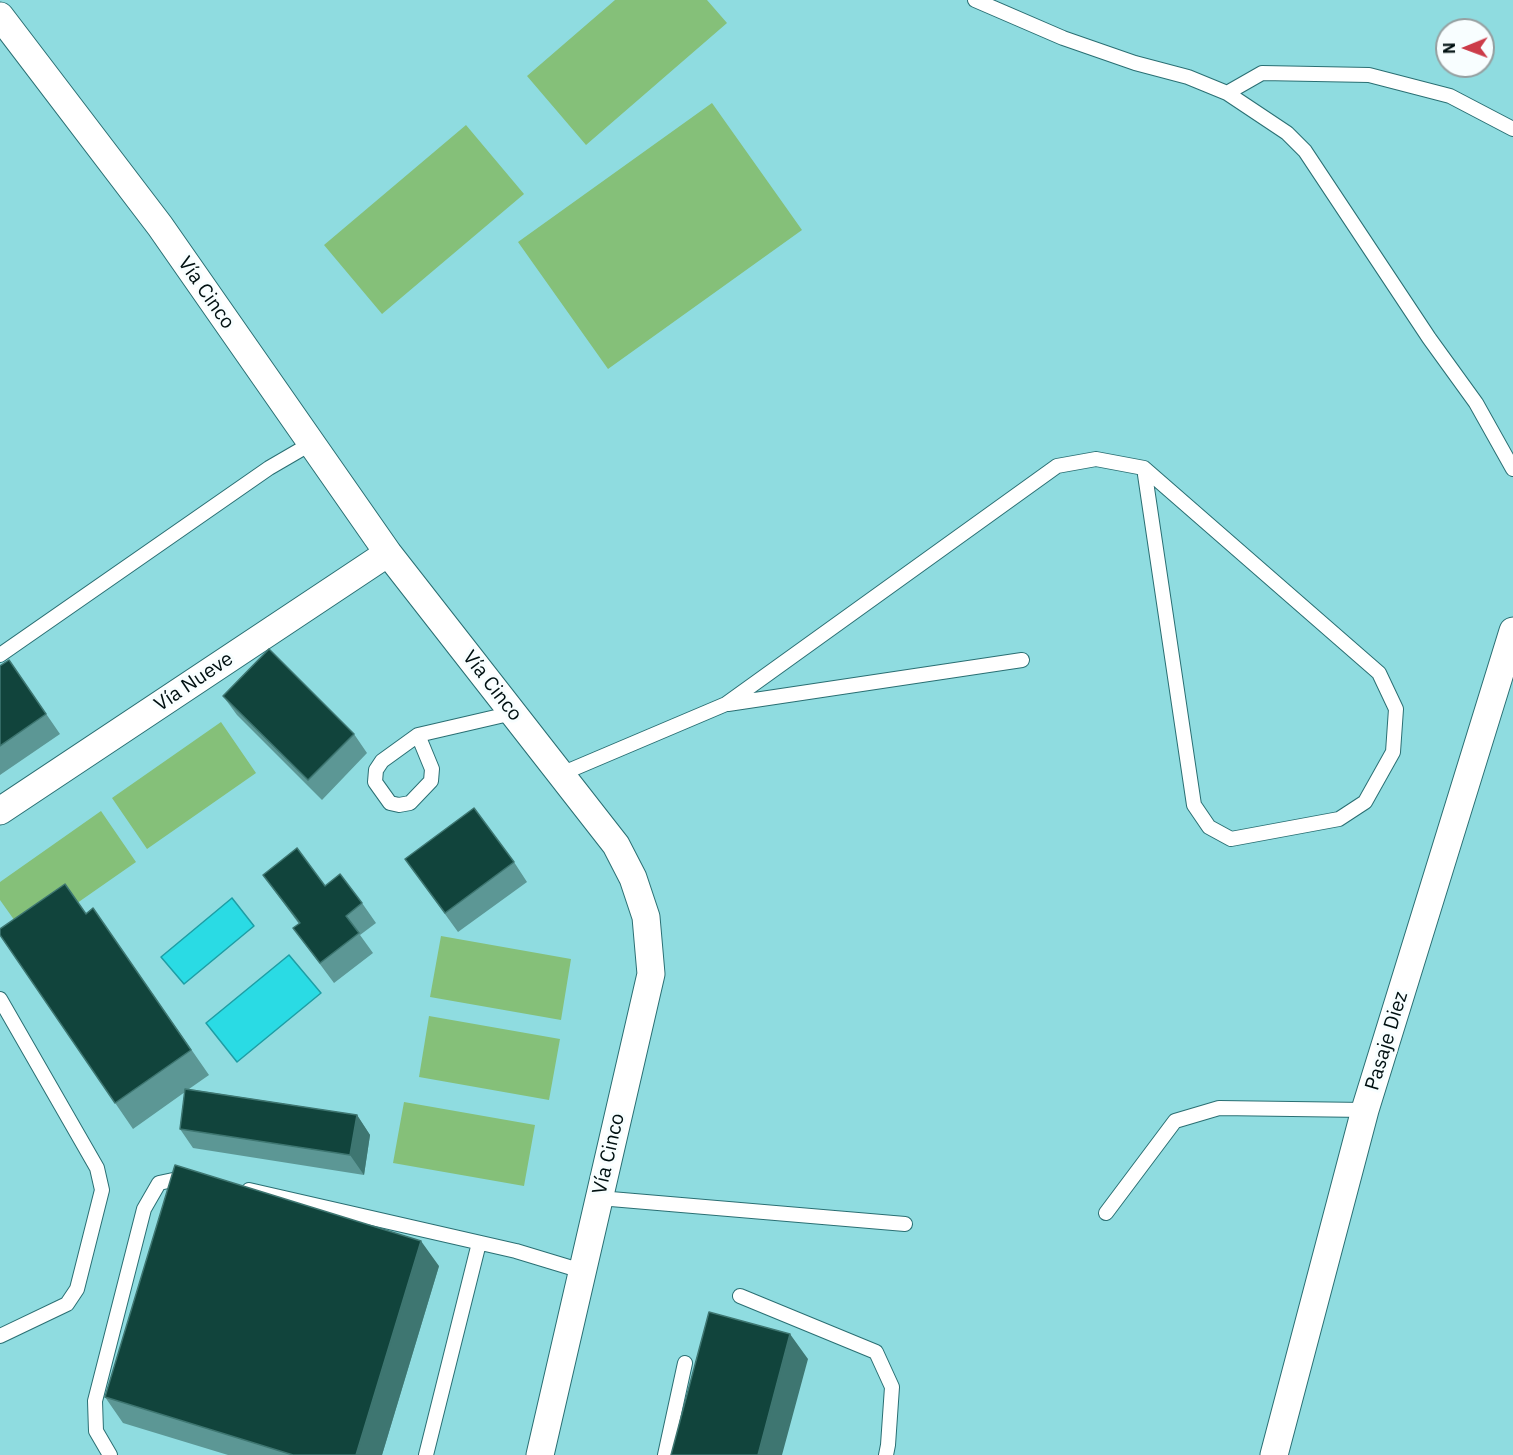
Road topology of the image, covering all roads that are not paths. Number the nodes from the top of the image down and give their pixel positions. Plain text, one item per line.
1 (975, 0) edge
2 (4, 32) edge
3 (1227, 93) junction
4 (1513, 129) edge
5 (312, 443) junction
6 (1144, 468) junction
7 (1513, 469) edge
8 (388, 553) junction
9 (1513, 631) edge
10 (0, 655) edge
11 (1022, 660) dead end
12 (726, 704) junction
13 (513, 712) junction
14 (418, 735) junction
15 (561, 774) junction
16 (0, 811) edge
17 (0, 999) edge
18 (1365, 1110) junction
19 (202, 1179) edge
20 (237, 1187) edge
21 (599, 1198) junction
22 (1106, 1213) dead end
23 (905, 1224) dead end
24 (479, 1243) junction
25 (582, 1271) junction
26 (740, 1296) dead end
27 (0, 1336) edge
28 (685, 1363) dead end
29 (110, 1455) edge
30 (426, 1455) edge
31 (540, 1455) edge
32 (665, 1455) edge
33 (886, 1455) edge
34 (1274, 1455) edge

1 - 3 lane
2 - 5 street, Vía Cinco
3 - 4 lane
3 - 7 lane
5 - 8 street, Vía Cinco
5 - 10 lane
6 - 6 lane
6 - 12 lane
8 - 13 street, Vía Cinco
8 - 16 street, Vía Nueve
9 - 18 street, Pasaje Diez
11 - 12 lane
12 - 15 lane
13 - 14 lane
13 - 15 street, Vía Cinco
14 - 14 lane
15 - 21 street, Vía Cinco
17 - 27 lane
18 - 22 lane
18 - 34 street, Pasaje Diez
19 - 29 lane
20 - 24 lane
21 - 23 lane
21 - 25 street, Vía Cinco
24 - 25 lane
24 - 30 lane
25 - 31 street, Vía Cinco
26 - 33 lane
28 - 32 lane

